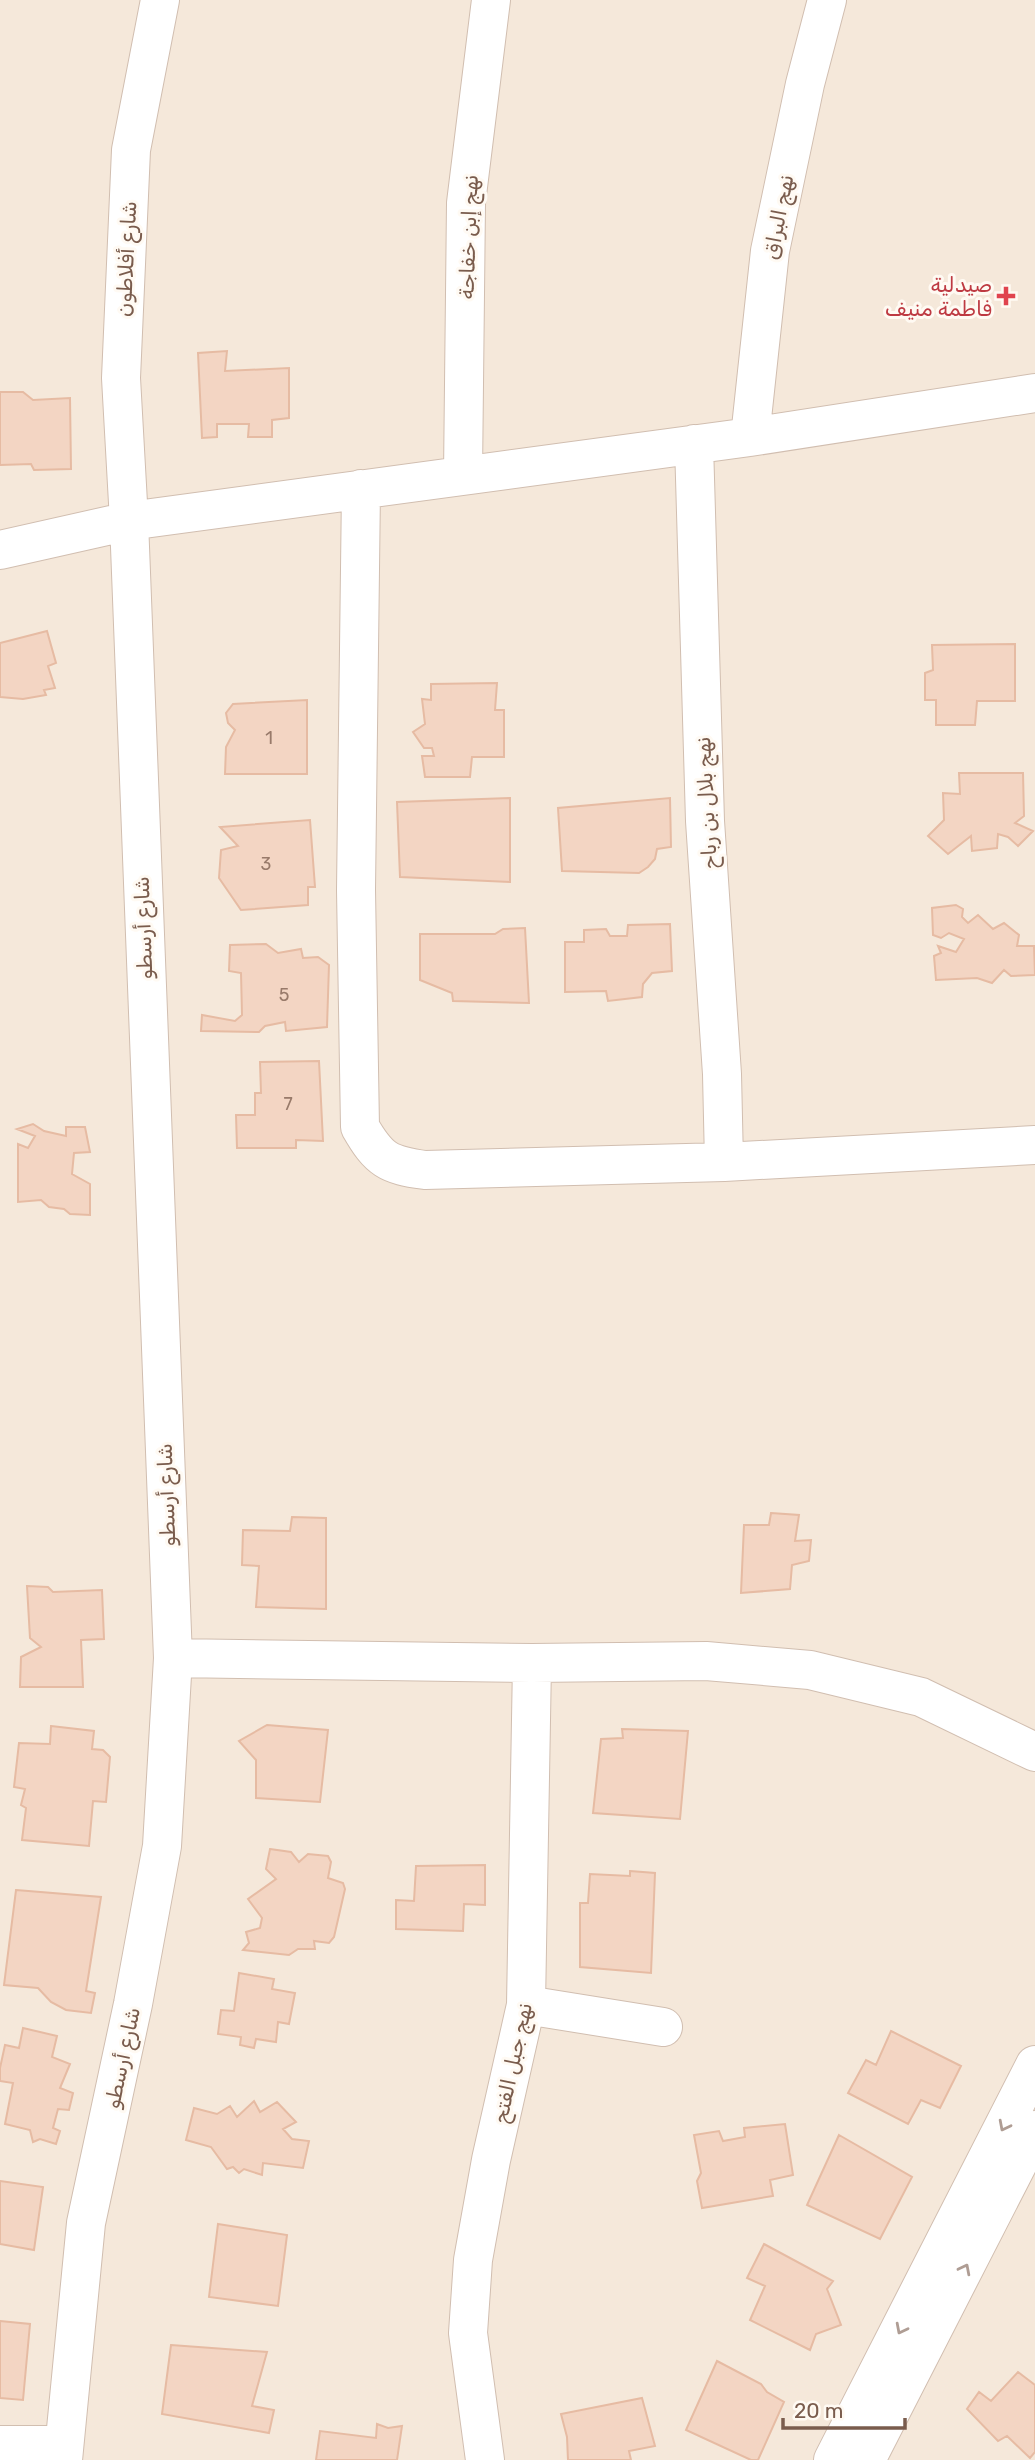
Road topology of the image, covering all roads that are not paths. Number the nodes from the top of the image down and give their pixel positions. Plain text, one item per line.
1 (160, 0) edge
2 (491, 0) edge
3 (827, 0) edge
4 (1035, 393) edge
5 (750, 437) junction
6 (694, 444) junction
7 (463, 475) junction
8 (360, 489) junction
9 (129, 521) junction
10 (0, 550) edge
11 (1035, 1145) edge
12 (724, 1161) junction
13 (173, 1658) junction
14 (532, 1662) junction
15 (1035, 1752) edge
16 (526, 2005) junction
17 (663, 2027) dead end
18 (1035, 2065) edge
19 (1035, 2130) edge
20 (0, 2445) edge
21 (63, 2452) edge
22 (485, 2460) edge
23 (832, 2460) edge
24 (866, 2460) edge

1 - 9 street, شارع أفلاطون
2 - 7 street, نهج إبن خفاجة
3 - 5 street, نهج البراق
4 - 5 street
5 - 6 street
6 - 7 street
6 - 12 street, نهج بلال بن رباح
7 - 8 street
8 - 9 street
8 - 12 street
9 - 10 street
9 - 13 street, شارع أرسطو
11 - 12 street
13 - 14 street
13 - 21 street, شارع أرسطو
14 - 15 street
14 - 16 street, نهج جبل الفتح
16 - 17 street
16 - 22 street, نهج جبل الفتح
18 -> 23 street
24 -> 19 street
20 - 21 street

